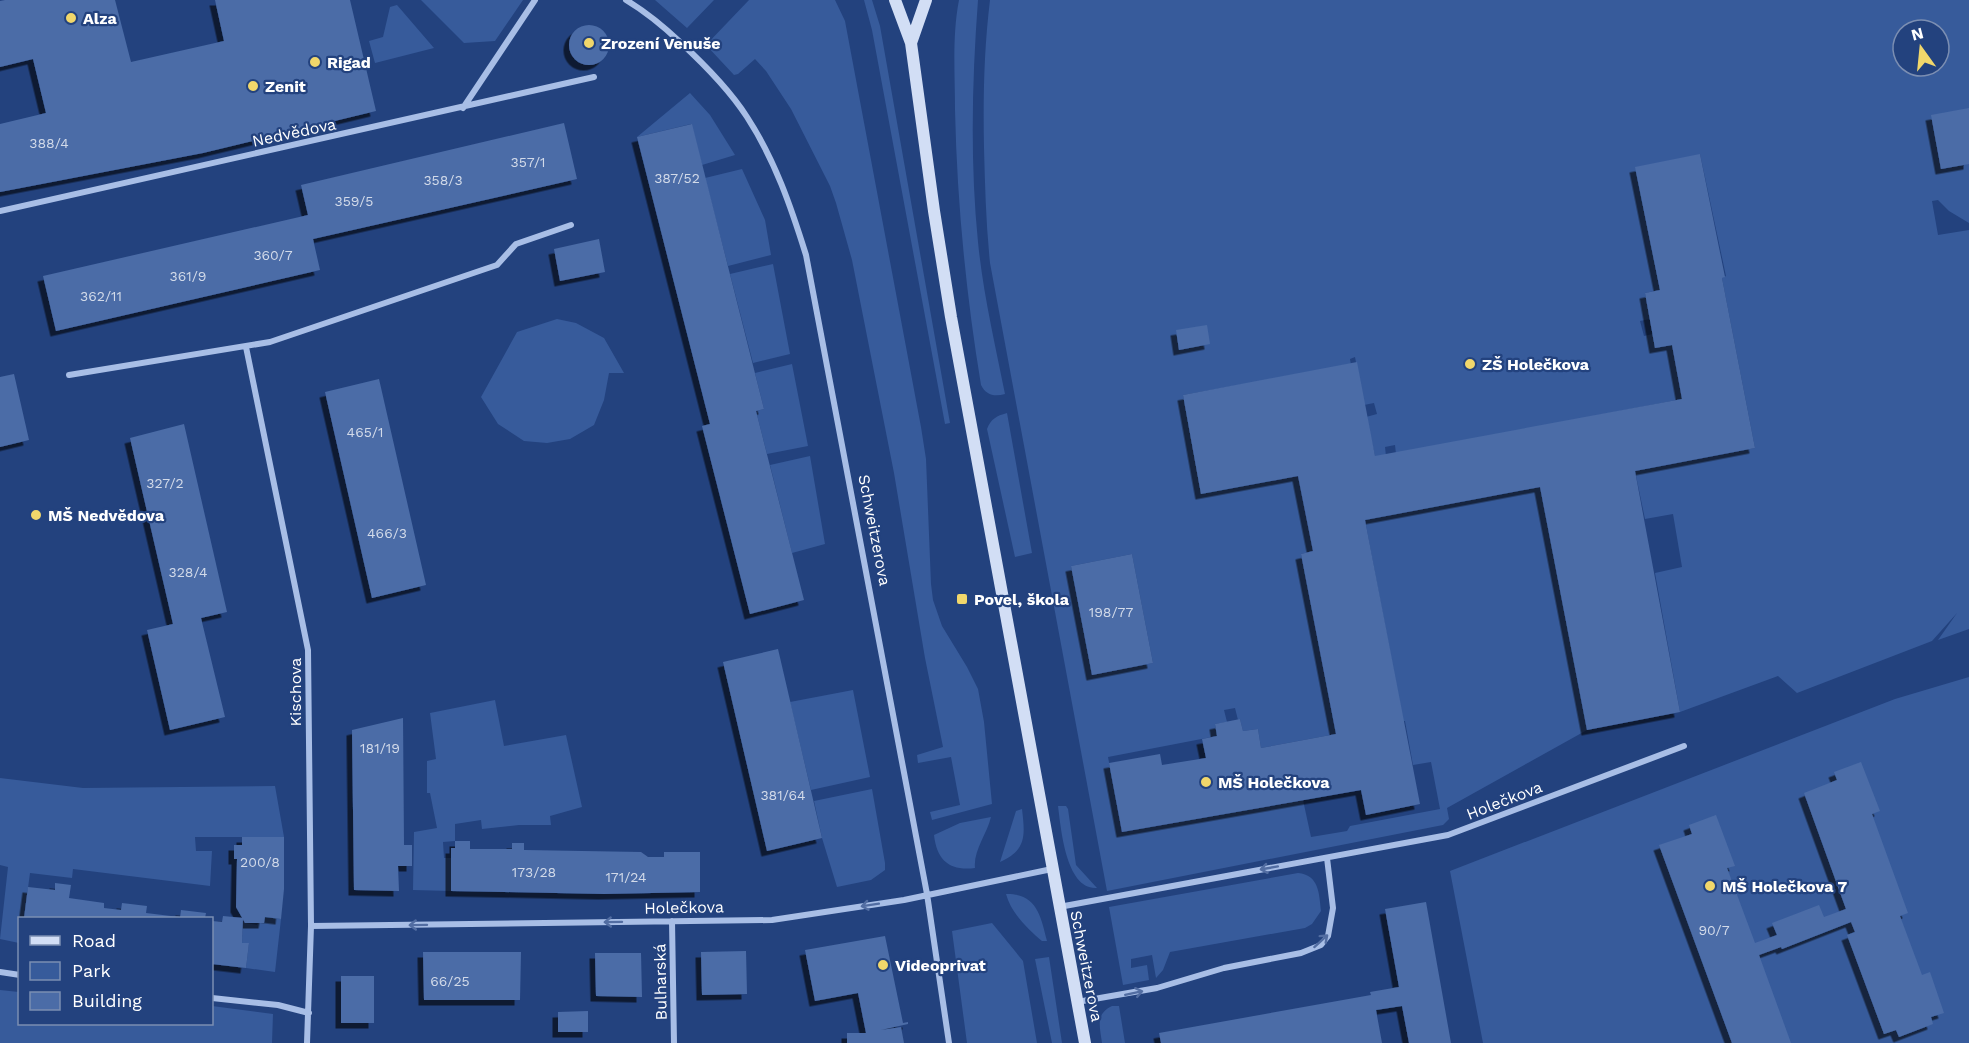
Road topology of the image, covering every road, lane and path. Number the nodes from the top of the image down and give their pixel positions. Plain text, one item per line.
1 (535, 0) edge
2 (626, 0) edge
3 (895, 0) edge
4 (926, 0) edge
5 (911, 43) junction
6 (594, 77) dead end
7 (463, 108) junction
8 (0, 211) edge
9 (571, 225) dead end
10 (246, 347) junction
11 (69, 375) dead end
12 (1684, 746) dead end
13 (1327, 858) junction
14 (1052, 869) junction
15 (927, 894) junction
16 (1059, 907) junction
17 (672, 921) junction
18 (311, 926) junction
19 (0, 972) edge
20 (18, 975) edge
21 (213, 998) edge
22 (1077, 1002) junction
23 (309, 1013) junction
24 (307, 1043) edge
25 (674, 1043) edge
26 (949, 1043) edge
27 (1084, 1043) edge

1 - 7 street
2 - 15 street, Schweitzerova
3 - 5 street, Schweitzerova
4 - 5 street, Schweitzerova
5 - 14 street, Schweitzerova
6 - 7 street, Nedvědova
7 - 8 street, Nedvědova
9 - 10 street
10 - 11 street
10 - 18 street, Kischova
12 - 13 street, Holečkova
13 -> 16 street, Holečkova
22 -> 13 street
14 - 15 street, Holečkova
14 - 16 street, Schweitzerova
15 -> 17 street, Holečkova
15 - 26 street, Schweitzerova
16 - 22 street, Schweitzerova
17 -> 18 street, Holečkova
17 - 25 street, Bulharská
18 - 23 street, Kischova
19 - 20 street
21 - 23 street
22 - 27 street, Schweitzerova
23 - 24 street, Kischova

